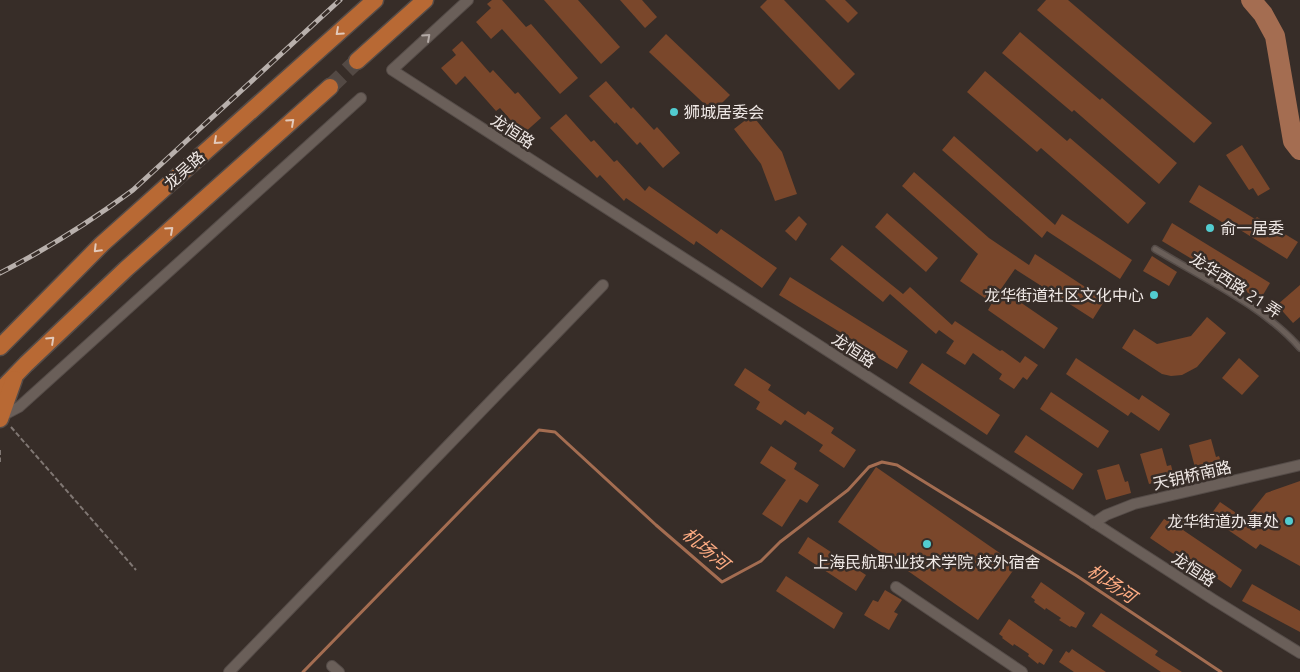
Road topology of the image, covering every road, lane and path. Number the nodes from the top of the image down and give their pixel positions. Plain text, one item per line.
1 (375, 0) edge
2 (425, 0) edge
3 (468, 0) edge
4 (357, 61) tunnel mouth
5 (330, 87) tunnel mouth
6 (361, 98) dead end
7 (1155, 248) dead end
8 (603, 285) dead end
9 (0, 347) edge
10 (1300, 348) edge
11 (16, 374) junction
12 (0, 391) edge
13 (1, 417) edge
14 (0, 450) edge
15 (0, 462) edge
16 (1300, 465) edge
17 (1094, 523) junction
18 (136, 570) dead end
19 (896, 586) dead end
20 (1300, 654) edge
21 (229, 672) edge
22 (1022, 672) edge

1 -> 9 main road, 龙吴路
2 - 4 main road
17 -> 3 street, 龙恒路
11 -> 5 main road
6 - 13 street
7 - 10 lane, 龙华西路 21 弄
8 - 21 street
11 - 12 main road
11 - 13 main road
13 - 18 path
14 - 15 path
16 - 17 street, 天钥桥南路
17 - 20 street, 龙恒路
19 - 22 street

